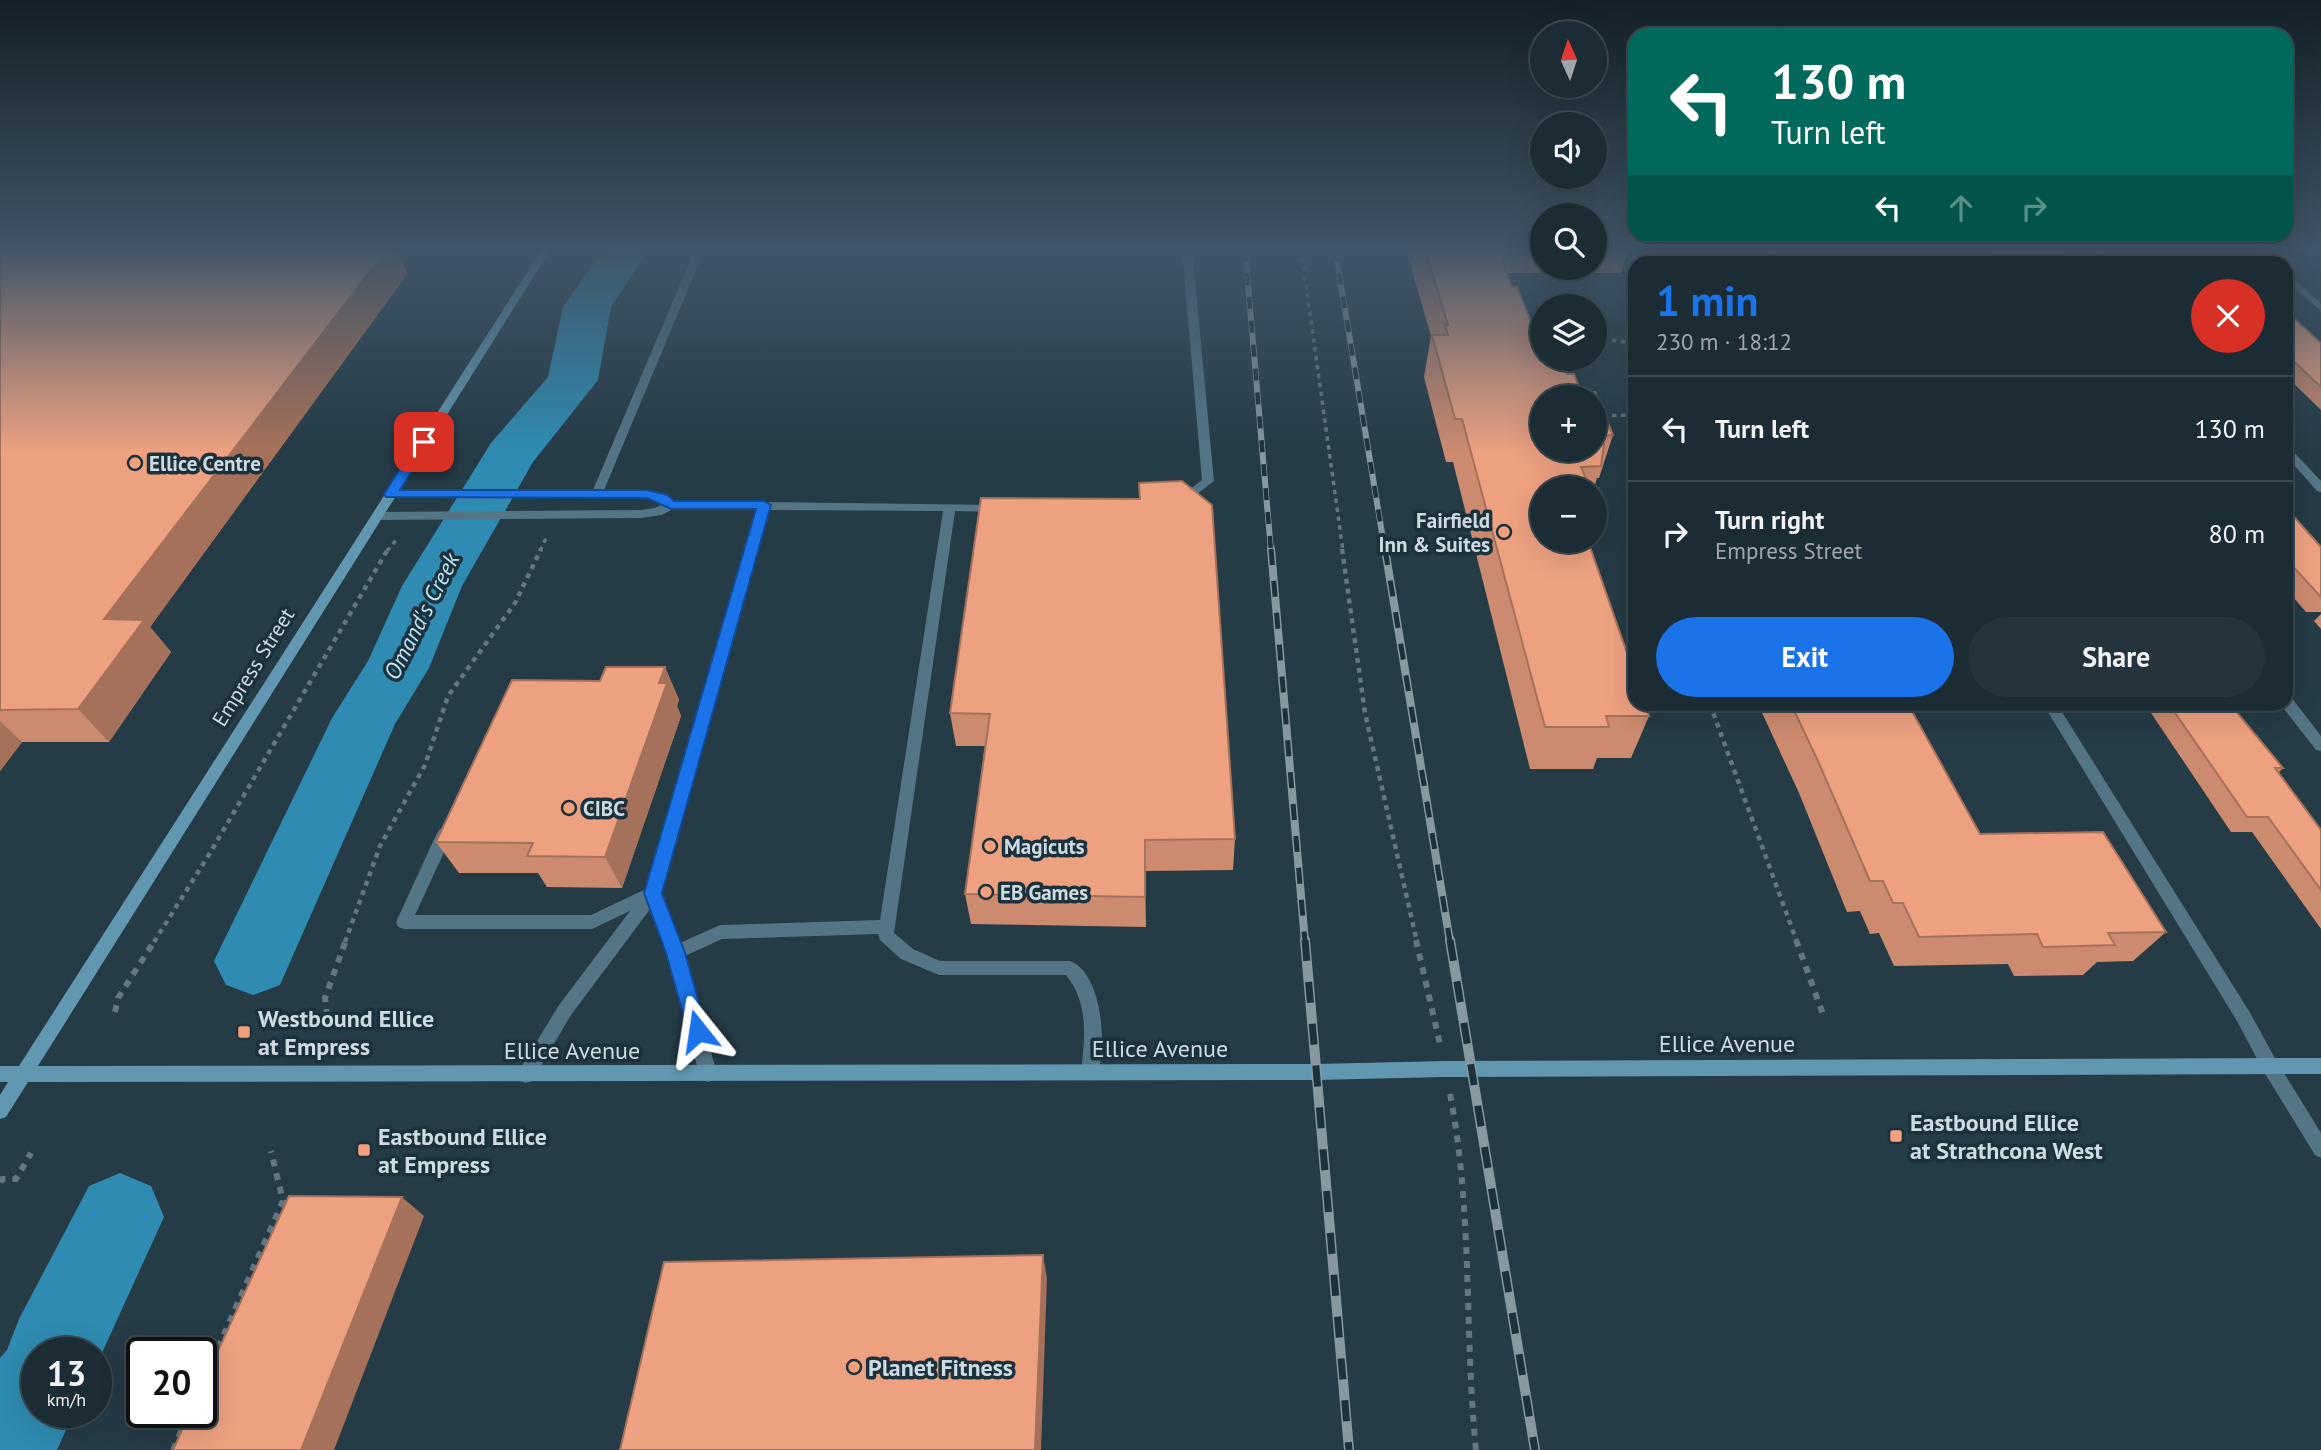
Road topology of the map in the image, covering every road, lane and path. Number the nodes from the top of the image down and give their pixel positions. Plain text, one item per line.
1 (504, 317) edge
2 (672, 317) edge
3 (1192, 317) edge
4 (1310, 317) edge
5 (1607, 340) edge
6 (1628, 342) edge
7 (1628, 415) edge
8 (1607, 416) edge
9 (2293, 458) edge
10 (2321, 488) edge
11 (391, 494) junction
12 (597, 494) junction
13 (1167, 504) edge
14 (671, 505) junction
15 (764, 505) junction
16 (950, 507) junction
17 (1005, 508) edge
18 (558, 515) junction
19 (377, 516) junction
20 (400, 536) dead end
21 (2293, 710) edge
22 (1713, 711) edge
23 (2054, 711) edge
24 (2321, 746) edge
25 (445, 833) edge
26 (653, 893) junction
27 (887, 927) junction
28 (676, 953) junction
29 (115, 1012) dead end
30 (327, 1016) dead end
31 (1824, 1017) dead end
32 (2270, 1066) junction
33 (2321, 1066) edge
34 (1444, 1069) junction
35 (708, 1073) junction
36 (1090, 1073) junction
37 (0, 1074) edge
38 (23, 1074) junction
39 (526, 1075) junction
40 (0, 1111) edge
41 (2321, 1149) edge
42 (271, 1151) dead end
43 (32, 1153) dead end
44 (0, 1182) edge
45 (217, 1350) edge
46 (183, 1428) edge
47 (173, 1450) edge
48 (1476, 1450) edge

1 - 11 main road, Empress Street
2 - 12 street
3 - 13 street
4 - 34 path
5 - 6 path
7 - 8 path
9 - 10 street
11 - 12 street
11 - 19 main road, Empress Street
12 - 14 street
14 - 15 street
14 - 18 street
15 - 16 street
15 - 26 street
16 - 17 street
16 - 27 street
18 - 19 street
18 - 30 path
19 - 38 main road, Empress Street
20 - 29 path
21 - 24 street
22 - 31 path
23 - 32 street
25 - 26 street
26 - 28 street
26 - 39 street
27 - 28 street
27 - 36 street
28 - 35 street
32 - 33 main road, Ellice Avenue
32 - 34 main road, Ellice Avenue
32 - 41 street
34 - 36 main road, Ellice Avenue
34 - 48 path
35 - 36 main road, Ellice Avenue
35 - 39 main road, Ellice Avenue
37 - 38 main road, Ellice Avenue
38 - 39 main road, Ellice Avenue
38 - 40 main road, Empress Street
42 - 45 path
43 - 44 path
46 - 47 path

